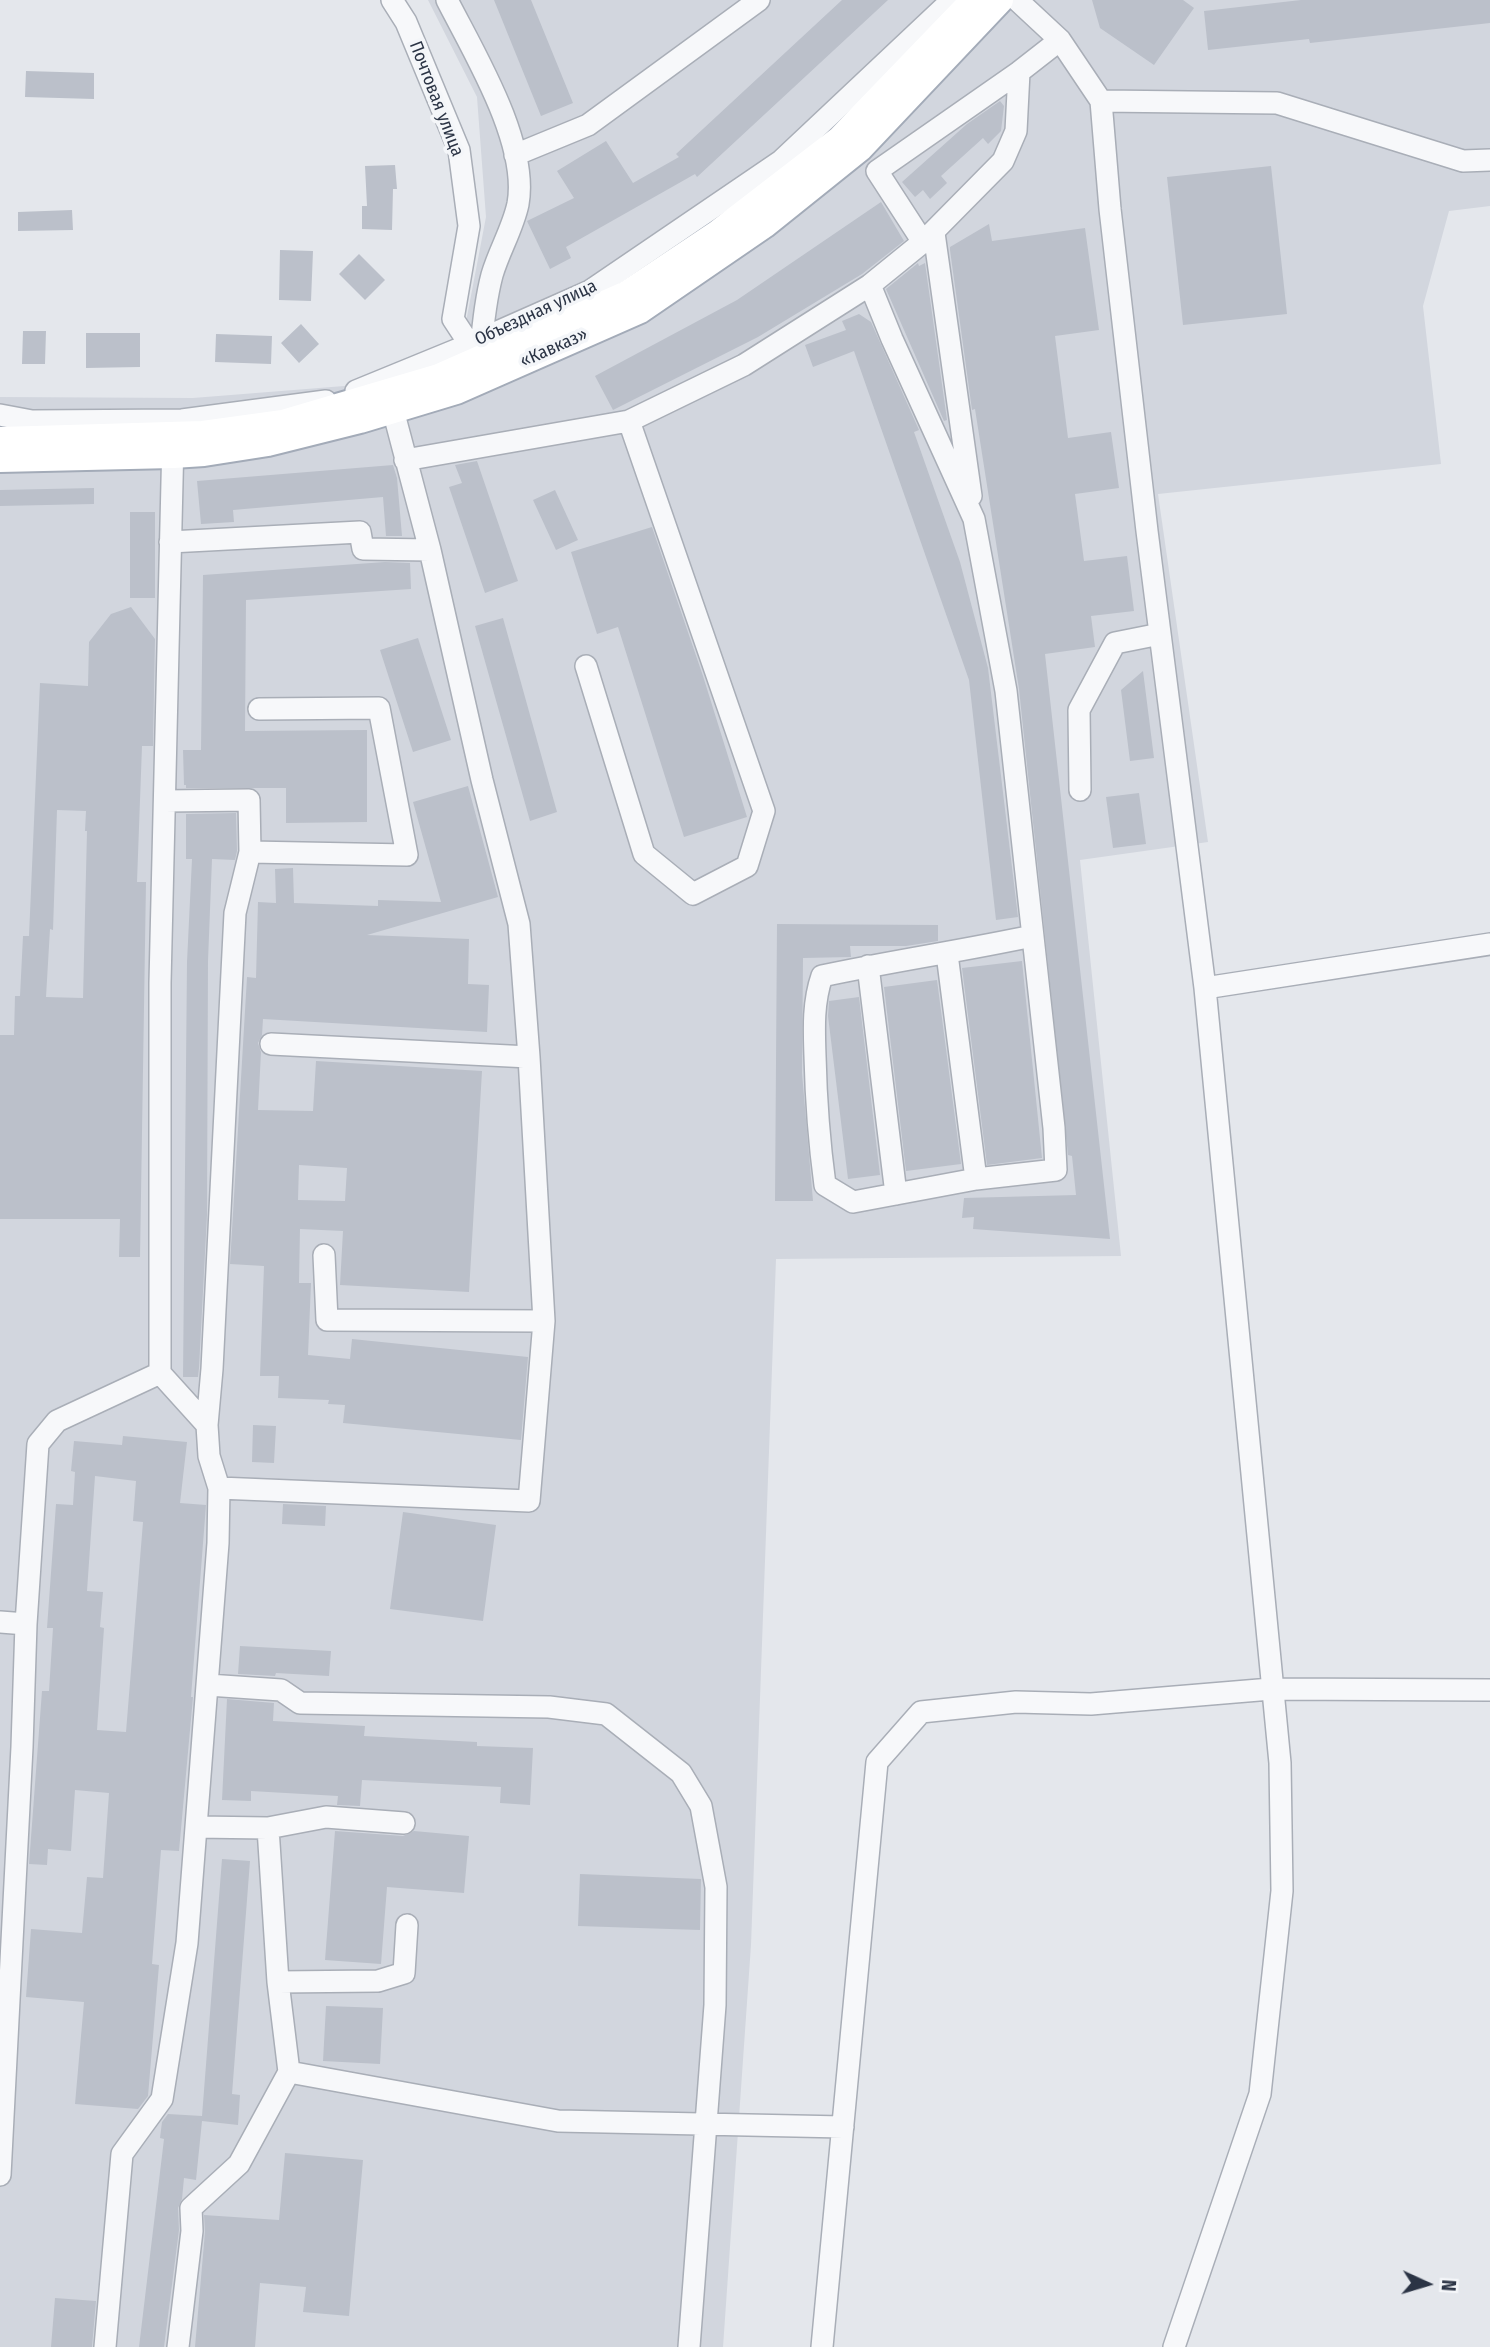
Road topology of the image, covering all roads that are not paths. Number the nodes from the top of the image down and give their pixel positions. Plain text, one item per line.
1 (392, 0) edge
2 (447, 0) edge
3 (759, 0) edge
4 (952, 0) edge
5 (974, 0) edge
6 (1000, 0) edge
7 (1017, 0) edge
8 (1060, 40) junction
9 (1019, 72) junction
10 (1101, 101) junction
11 (515, 155) junction
12 (1490, 160) edge
13 (928, 237) junction
14 (870, 285) junction
15 (477, 347) junction
16 (393, 410) junction
17 (0, 415) edge
18 (629, 421) junction
19 (37, 430) junction
20 (0, 440) edge
21 (173, 445) junction
22 (0, 459) edge
23 (405, 460) junction
24 (974, 519) junction
25 (170, 542) junction
26 (430, 550) junction
27 (1160, 634) junction
28 (586, 666) dead end
29 (259, 709) dead end
30 (1080, 790) dead end
31 (165, 802) junction
32 (250, 852) junction
33 (1032, 936) junction
34 (1490, 944) edge
35 (947, 954) junction
36 (868, 966) junction
37 (1205, 988) junction
38 (271, 1044) dead end
39 (529, 1057) junction
40 (976, 1179) junction
41 (896, 1194) junction
42 (324, 1255) dead end
43 (544, 1321) junction
44 (160, 1373) junction
45 (207, 1425) junction
46 (219, 1489) junction
47 (0, 1622) edge
48 (26, 1624) junction
49 (208, 1685) junction
50 (1271, 1689) junction
51 (1490, 1690) edge
52 (404, 1823) dead end
53 (196, 1827) junction
54 (268, 1828) junction
55 (407, 1925) dead end
56 (278, 1982) junction
57 (289, 2072) junction
58 (708, 2124) junction
59 (843, 2127) junction
60 (0, 2175) edge
61 (105, 2347) edge
62 (178, 2347) edge
63 (689, 2347) edge
64 (822, 2347) edge
65 (1174, 2347) edge

1 - 15 street, Почтовая улица
2 - 11 street
3 - 11 street
4 - 15 street, Объездная улица
5 - 15 main road, «Кавказ»
6 - 16 main road, «Кавказ»
7 - 8 street
8 - 9 street
8 - 10 street
9 - 13 street
9 - 13 street
10 - 12 street
10 - 27 street
11 - 15 street
13 - 14 street
13 - 24 street
14 - 18 street
14 - 24 street
15 - 19 street, Объездная улица
15 - 21 main road, «Кавказ»
16 - 21 main road, «Кавказ»
16 - 23 street
17 - 19 street, Объездная улица
18 - 23 street
18 - 28 street
19 - 20 main road, «Кавказ»
19 - 21 main road, «Кавказ»
21 - 22 main road, «Кавказ»
21 - 25 street
23 - 26 street
24 - 33 street
25 - 26 street
25 - 31 street
26 - 39 street
27 - 30 street
27 - 37 street
29 - 32 street
31 - 32 street
31 - 44 street
32 - 45 street
33 - 35 street
33 - 40 street
34 - 37 street
35 - 36 street
35 - 40 street
36 - 41 street
36 - 41 street
37 - 50 street
38 - 39 street
39 - 43 street
40 - 41 street
42 - 43 street
43 - 46 street
44 - 45 street
44 - 48 street
45 - 46 street
46 - 49 street
47 - 48 street
48 - 60 street
49 - 53 street
49 - 58 street
50 - 51 street
50 - 59 street
50 - 65 street
52 - 54 street
53 - 54 street
53 - 61 street
54 - 56 street
55 - 56 street
56 - 57 street
57 - 58 street
57 - 62 street
58 - 59 street
58 - 63 street
59 - 64 street

